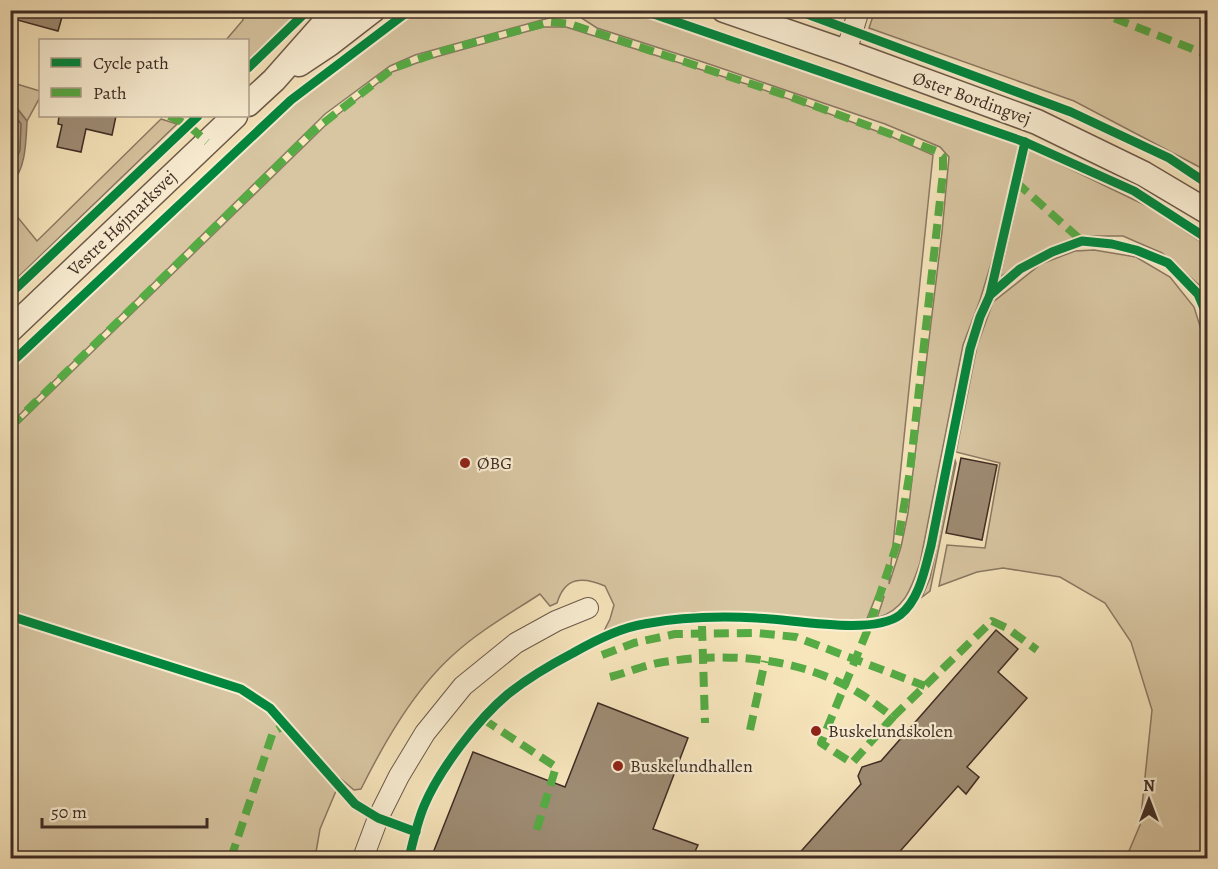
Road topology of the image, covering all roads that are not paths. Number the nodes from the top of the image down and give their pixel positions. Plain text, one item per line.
1 (336, 10) edge
2 (373, 10) edge
3 (724, 10) edge
4 (859, 10) edge
5 (846, 52) junction
6 (274, 80) junction
7 (249, 103) edge
8 (234, 117) edge
9 (1208, 212) edge
10 (10, 330) edge
11 (588, 608) dead end
12 (363, 858) edge

1 - 6 street
2 - 6 street
3 - 5 street, Øster Bordingvej
4 - 5 street
5 - 9 street, Øster Bordingvej
6 - 7 street
8 - 10 street, Vestre Højmarksvej
11 - 12 street

